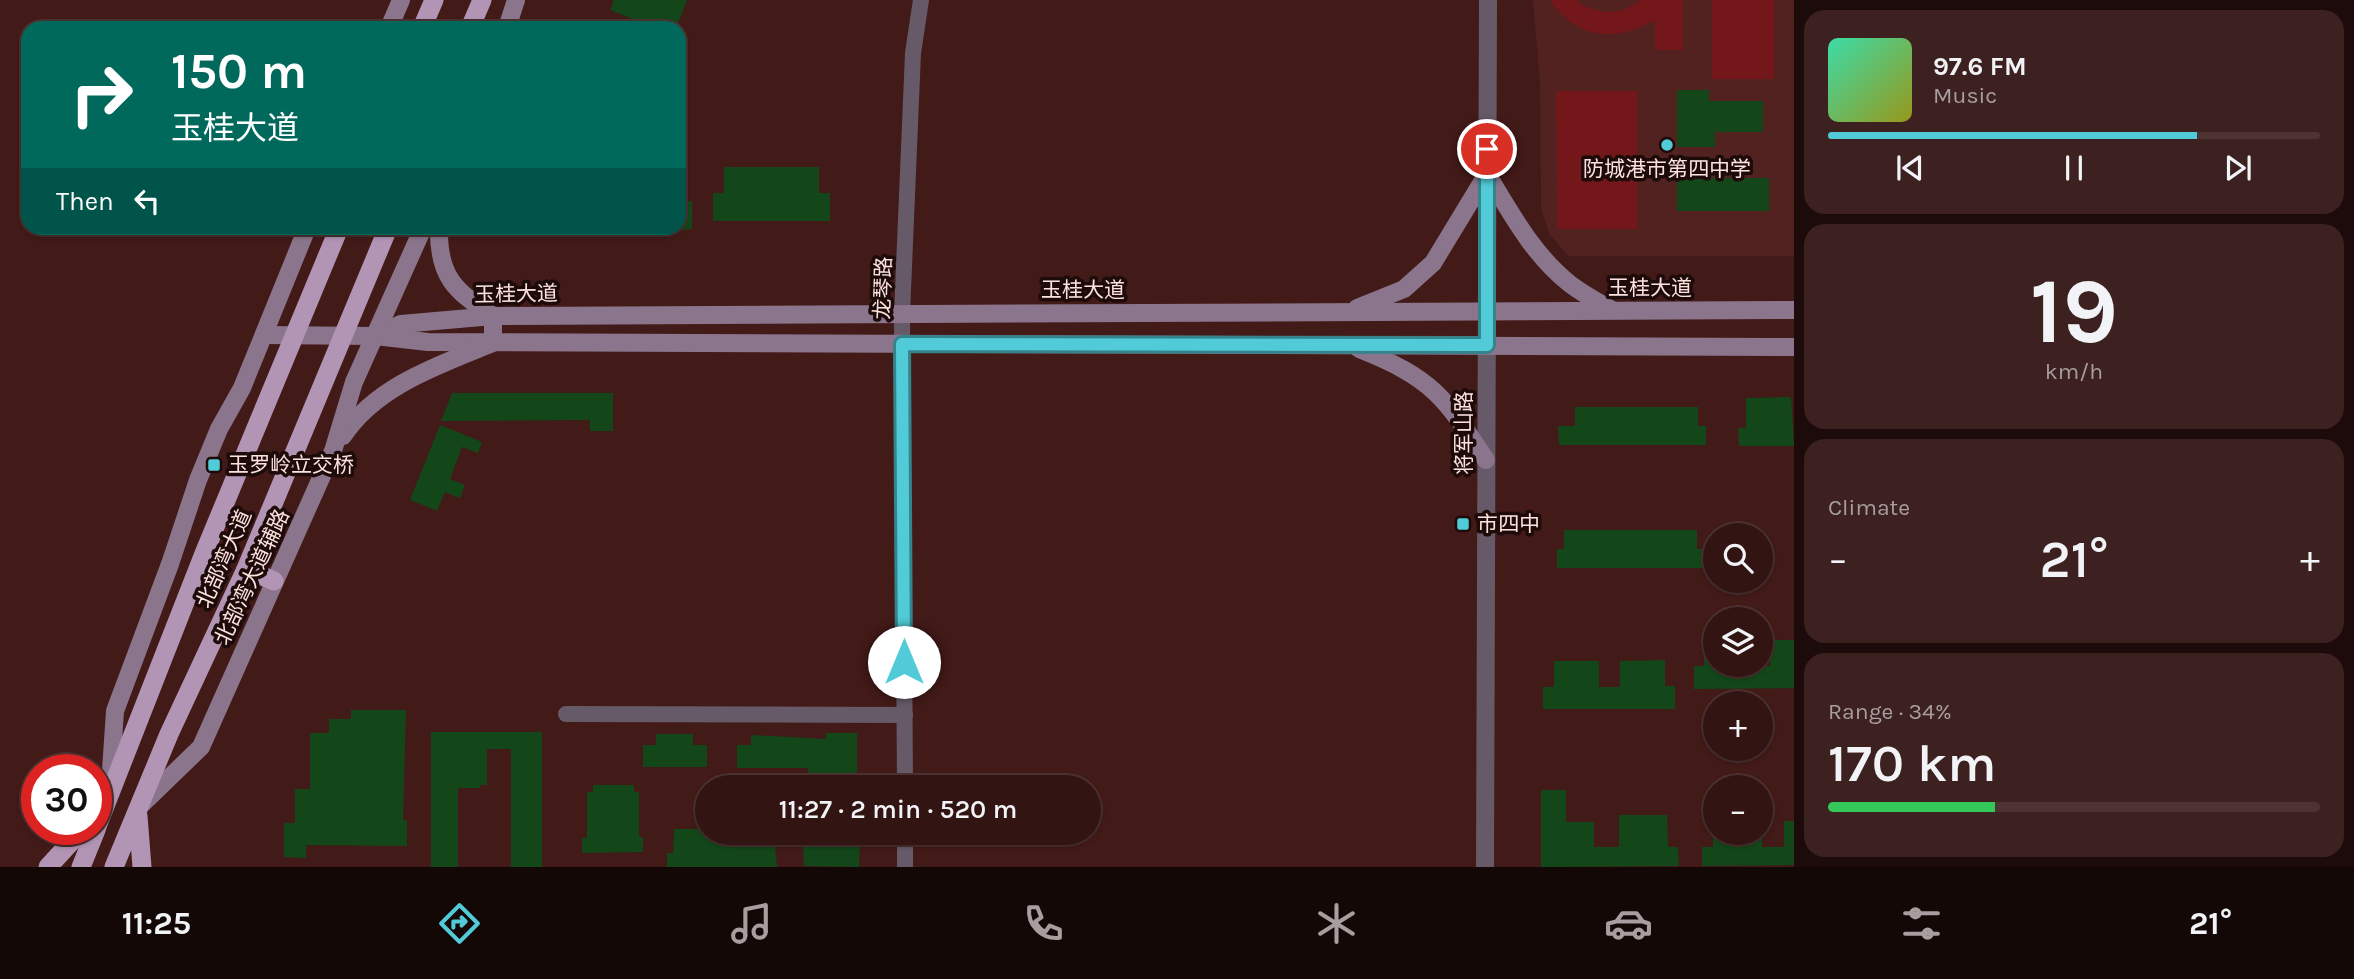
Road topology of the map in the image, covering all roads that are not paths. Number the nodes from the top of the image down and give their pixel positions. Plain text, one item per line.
1 (401, 0) edge
2 (434, 0) edge
3 (482, 0) edge
4 (516, 0) edge
5 (921, 0) edge
6 (1488, 0) edge
7 (392, 21) edge
8 (425, 21) edge
9 (473, 21) edge
10 (509, 21) edge
11 (1487, 174) junction
12 (304, 235) edge
13 (337, 235) edge
14 (385, 235) edge
15 (420, 235) edge
16 (440, 235) edge
17 (1612, 310) junction
18 (1794, 310) edge
19 (1487, 311) junction
20 (1347, 312) junction
21 (902, 314) junction
22 (493, 316) junction
23 (264, 335) junction
24 (294, 335) junction
25 (343, 336) junction
26 (375, 336) junction
27 (493, 343) junction
28 (902, 344) junction
29 (1349, 345) junction
30 (1487, 345) junction
31 (1794, 347) edge
32 (333, 451) junction
33 (1486, 460) junction
34 (246, 569) junction
35 (274, 581) junction
36 (566, 714) dead end
37 (905, 715) junction
38 (110, 754) edge
39 (905, 775) edge
40 (112, 783) edge
41 (138, 809) junction
42 (68, 845) edge
43 (90, 845) edge
44 (905, 845) edge
45 (48, 867) edge
46 (81, 867) edge
47 (114, 867) edge
48 (142, 867) edge
49 (905, 867) edge
50 (1486, 867) edge

1 - 7 main road
2 - 8 highway
3 - 9 highway
4 - 10 main road
5 - 21 street, 龙琴路
6 - 11 street, 将军山路
11 - 17 main road
11 - 19 street, 将军山路
11 - 20 main road
12 - 23 main road
13 - 24 highway, 北部湾大道
14 - 25 highway, 北部湾大道
15 - 26 main road, 北部湾大道辅路
16 - 22 main road
17 - 18 main road, 玉桂大道
17 - 19 main road, 玉桂大道
19 - 20 main road, 玉桂大道
19 - 30 street, 将军山路
20 - 21 main road, 玉桂大道
21 - 22 main road, 玉桂大道
21 - 28 street, 龙琴路
22 - 26 main road, 玉桂大道
22 - 27 main road
23 - 24 main road, 玉桂大道
23 - 38 main road
24 - 25 main road, 玉桂大道
24 - 40 highway, 北部湾大道
25 - 26 main road, 玉桂大道
25 - 34 highway, 北部湾大道
26 - 27 main road, 玉桂大道
26 - 32 main road, 北部湾大道辅路
27 - 28 main road, 玉桂大道
27 - 32 main road
28 - 29 main road, 玉桂大道
28 - 37 street, 龙琴路
29 - 30 main road, 玉桂大道
29 - 33 main road
30 - 31 main road, 玉桂大道
30 - 33 street, 将军山路
32 - 35 main road, 北部湾大道辅路
33 - 50 street, 将军山路
34 - 35 highway
34 - 41 highway, 北部湾大道
35 - 41 main road, 北部湾大道辅路
36 - 37 street
37 - 39 street, 龙琴路
41 - 47 highway, 北部湾大道
41 - 48 highway
42 - 45 highway
43 - 46 highway, 北部湾大道
44 - 49 street

